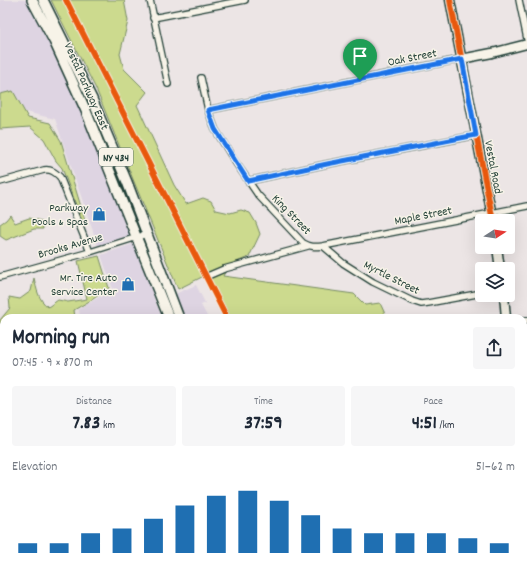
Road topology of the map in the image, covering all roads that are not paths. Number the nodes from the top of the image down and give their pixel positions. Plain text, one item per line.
1 (32, 0) edge
2 (43, 0) edge
3 (150, 0) edge
4 (245, 0) edge
5 (450, 0) edge
6 (519, 0) edge
7 (153, 18) junction
8 (527, 39) edge
9 (527, 44) edge
10 (462, 59) junction
11 (201, 78) dead end
12 (168, 84) dead end
13 (208, 110) junction
14 (476, 135) junction
15 (248, 181) junction
16 (0, 182) edge
17 (527, 206) edge
18 (491, 214) edge
19 (502, 214) edge
20 (475, 220) edge
21 (147, 234) junction
22 (136, 237) junction
23 (308, 246) junction
24 (323, 246) junction
25 (90, 252) junction
26 (210, 274) dead end
27 (0, 277) edge
28 (475, 294) edge
29 (505, 302) edge
30 (167, 314) edge
31 (177, 314) edge
32 (506, 314) edge

1 - 22 main road, Vestal Parkway East / NY 434
2 - 21 main road, Vestal Parkway East / NY 434
3 - 7 street
4 - 7 street
5 - 10 street, Vestal Road
6 - 8 street
7 - 12 street
9 - 10 street, Oak Street
10 - 13 street, Oak Street
10 - 14 street, Vestal Road
11 - 13 street, King Street
13 - 15 street, King Street
14 - 15 street
14 - 18 street, Vestal Road
15 - 23 street, King Street
16 - 25 street
17 - 19 street, Maple Street
20 - 24 street, Maple Street
21 - 22 street, Brooks Avenue
21 - 31 main road, Vestal Parkway East / NY 434
22 - 25 street, Brooks Avenue
22 - 30 main road, Vestal Parkway East / NY 434
23 - 24 street, King Street
23 - 26 street
24 - 28 street, Myrtle Street
25 - 27 street, Brooks Avenue
29 - 32 street

